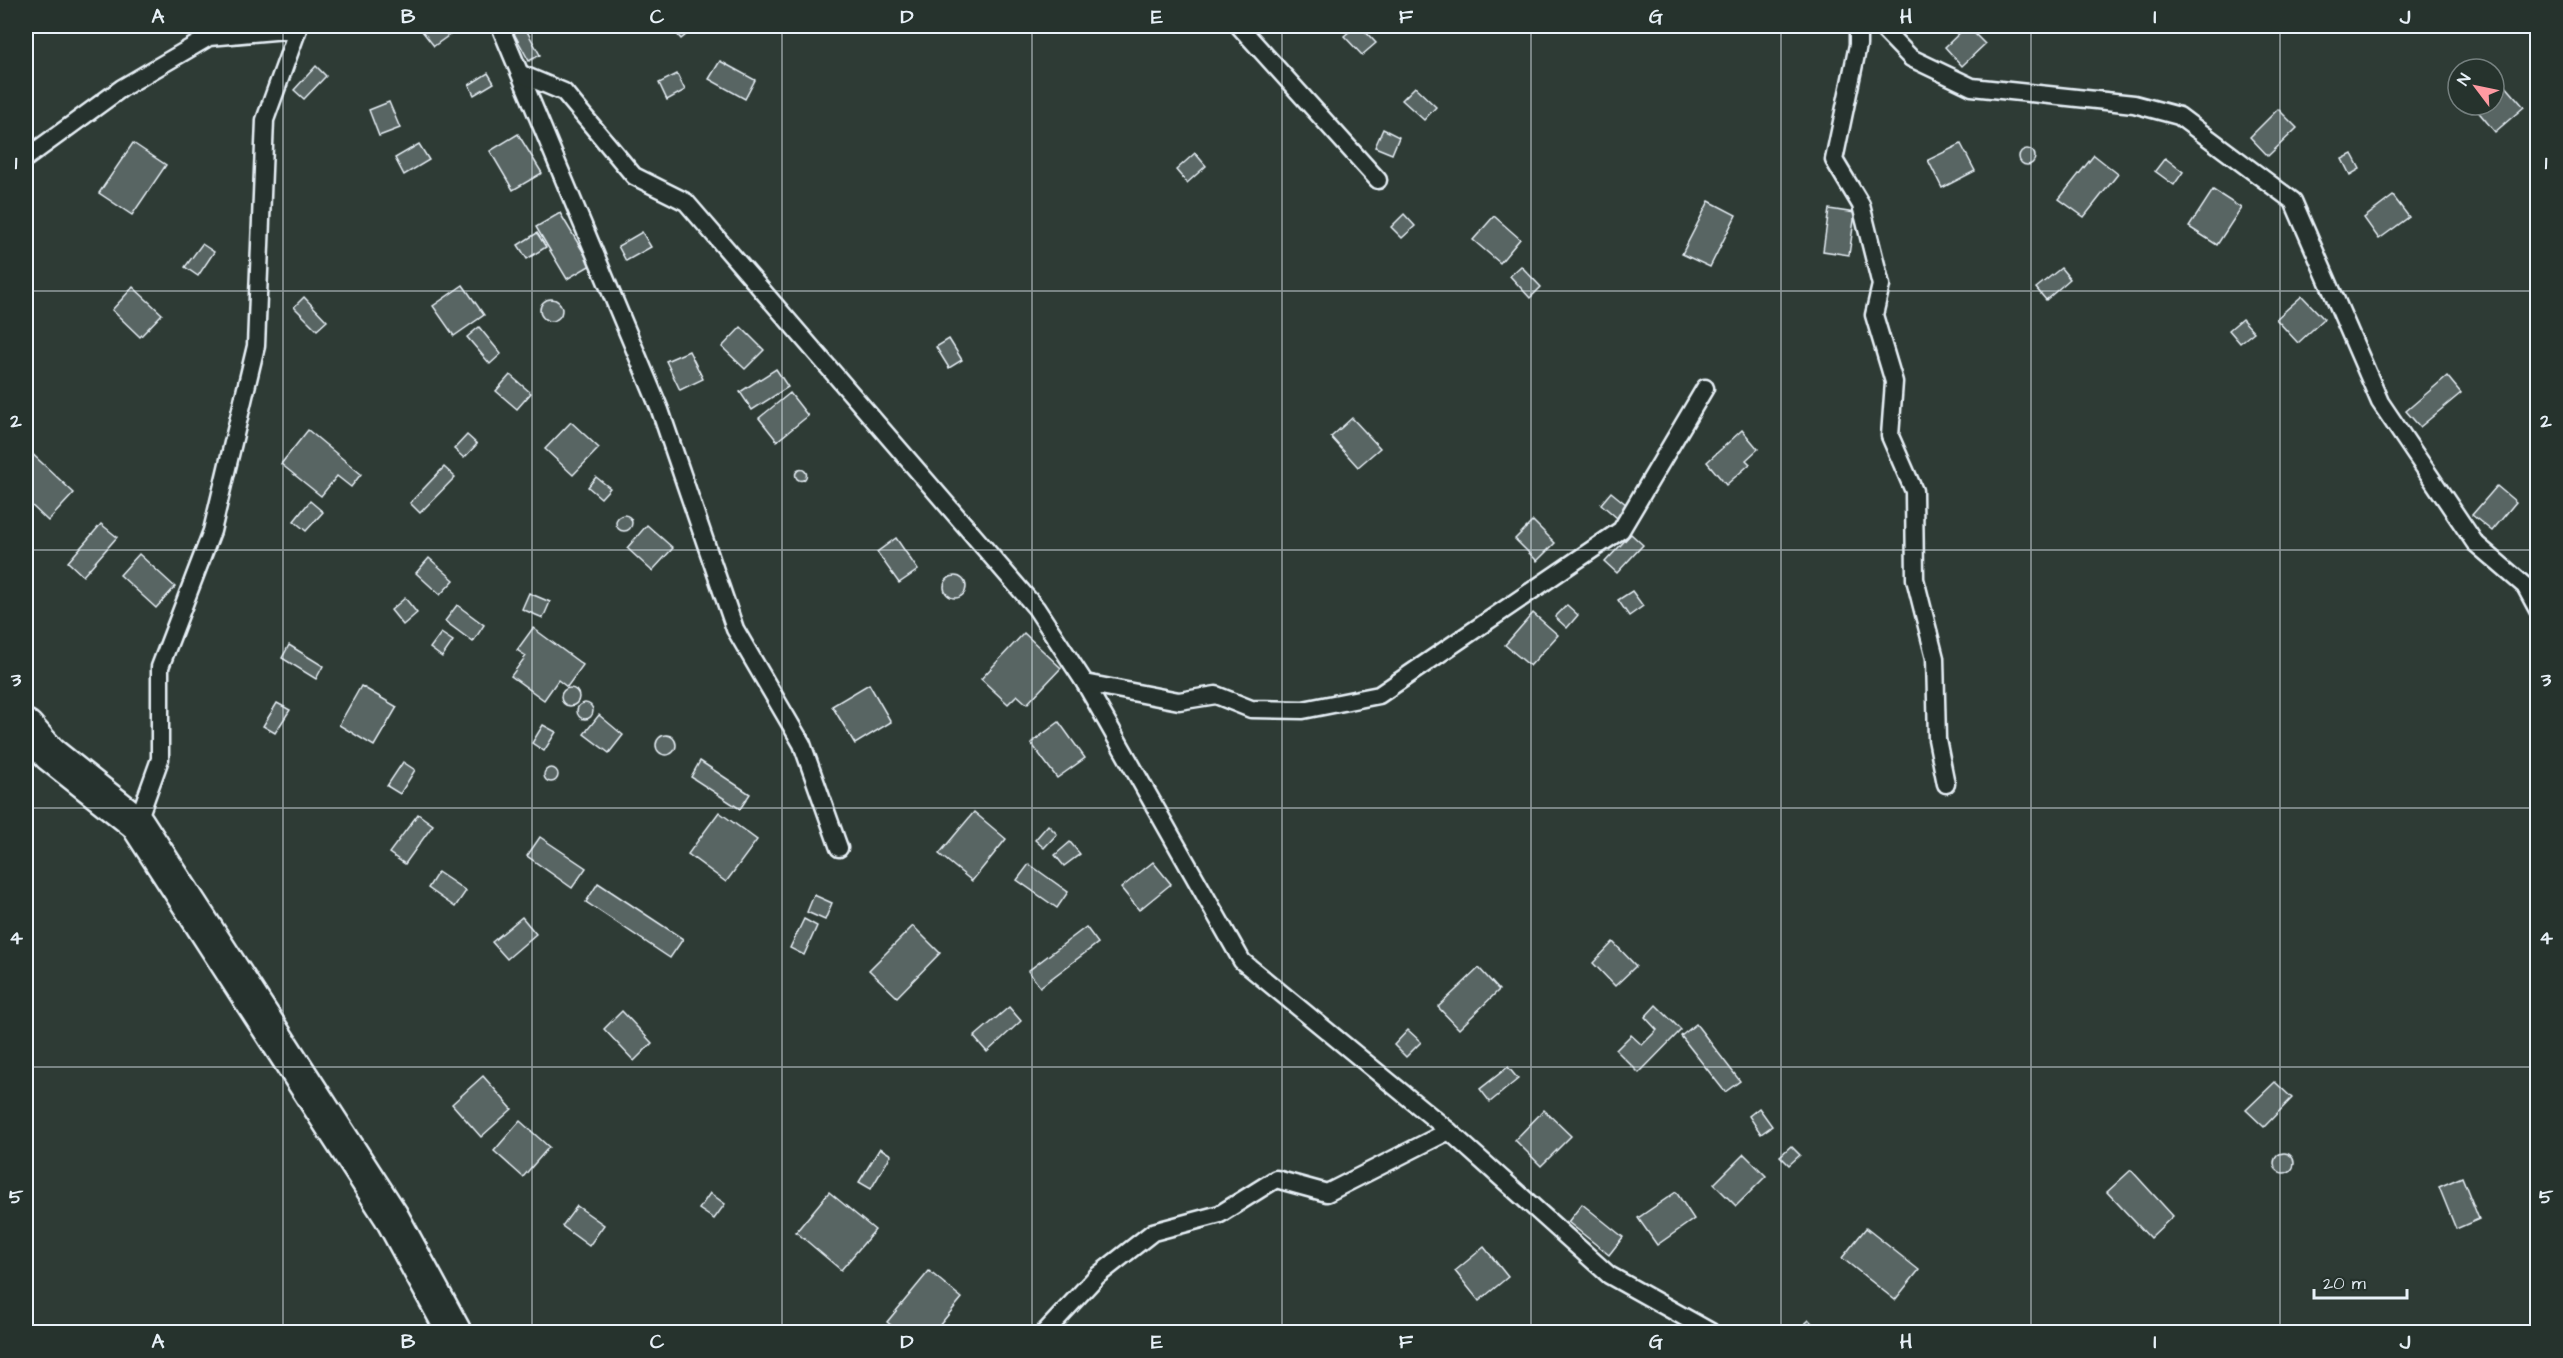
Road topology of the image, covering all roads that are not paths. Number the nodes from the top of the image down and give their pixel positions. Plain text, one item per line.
1 (500, 26) edge
2 (1239, 26) edge
3 (1858, 26) edge
4 (1880, 26) edge
5 (298, 27) edge
6 (521, 74) junction
7 (26, 158) edge
8 (1378, 180) dead end
9 (1705, 388) dead end
10 (2538, 610) edge
11 (1085, 683) junction
12 (26, 727) edge
13 (1946, 784) dead end
14 (137, 822) junction
15 (839, 848) dead end
16 (1449, 1131) junction
17 (454, 1332) edge
18 (1045, 1332) edge
19 (1711, 1332) edge

1 - 6 lane
2 - 8 lane
3 - 13 lane
4 - 10 lane
5 - 7 lane
5 - 14 lane
6 - 11 lane
6 - 15 lane
9 - 11 lane
11 - 16 lane
12 - 14 street
14 - 17 street
16 - 18 lane
16 - 19 lane

